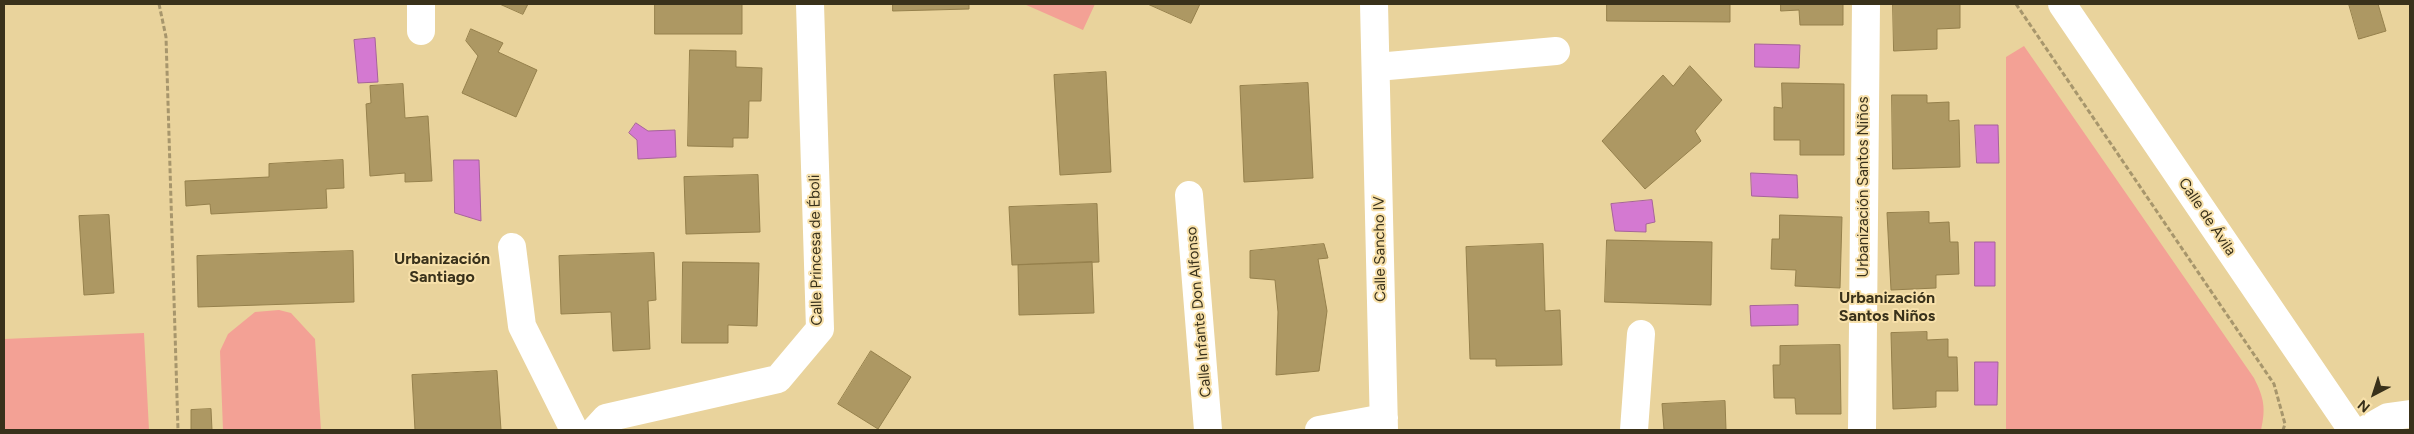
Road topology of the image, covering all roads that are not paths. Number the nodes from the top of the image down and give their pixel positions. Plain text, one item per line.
1 (421, 4) edge
2 (810, 4) edge
3 (1374, 4) edge
4 (1866, 4) edge
5 (2062, 4) edge
6 (421, 31) dead end
7 (1556, 51) dead end
8 (1377, 67) junction
9 (1189, 195) dead end
10 (512, 247) dead end
11 (1641, 334) dead end
12 (2410, 414) edge
13 (1384, 424) edge
14 (574, 430) edge
15 (595, 430) edge
16 (1208, 430) edge
17 (1319, 430) edge
18 (1634, 430) edge
19 (1862, 430) edge
20 (2352, 430) edge
21 (2365, 430) edge

1 - 6 street
2 - 15 street, Calle Princesa de Éboli
3 - 8 street, Calle Sancho IV
4 - 19 street, Urbanización Santos Niños
5 - 20 street, Calle de Ávila
7 - 8 street
8 - 13 street, Calle Sancho IV
9 - 16 street, Calle Infante Don Alfonso
10 - 14 street
11 - 18 street
12 - 21 street
13 - 17 street

